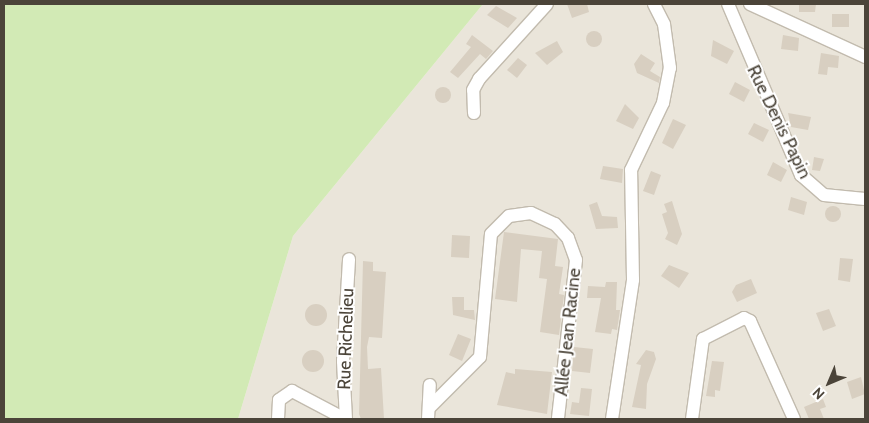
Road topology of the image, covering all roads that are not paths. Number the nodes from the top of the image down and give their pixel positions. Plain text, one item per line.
1 (547, 4) edge
2 (654, 4) edge
3 (728, 4) edge
4 (750, 4) edge
5 (865, 57) edge
6 (474, 113) dead end
7 (865, 199) edge
8 (349, 259) dead end
9 (430, 385) dead end
10 (428, 413) edge
11 (278, 419) edge
12 (346, 419) edge
13 (558, 419) edge
14 (612, 419) edge
15 (692, 419) edge
16 (794, 419) edge

1 - 6 street
2 - 14 street
3 - 7 street, Rue Denis Papin
4 - 5 street
8 - 12 street, Rue Richelieu
9 - 10 street
10 - 13 street, Allée Jean Racine
11 - 12 street
15 - 16 street

